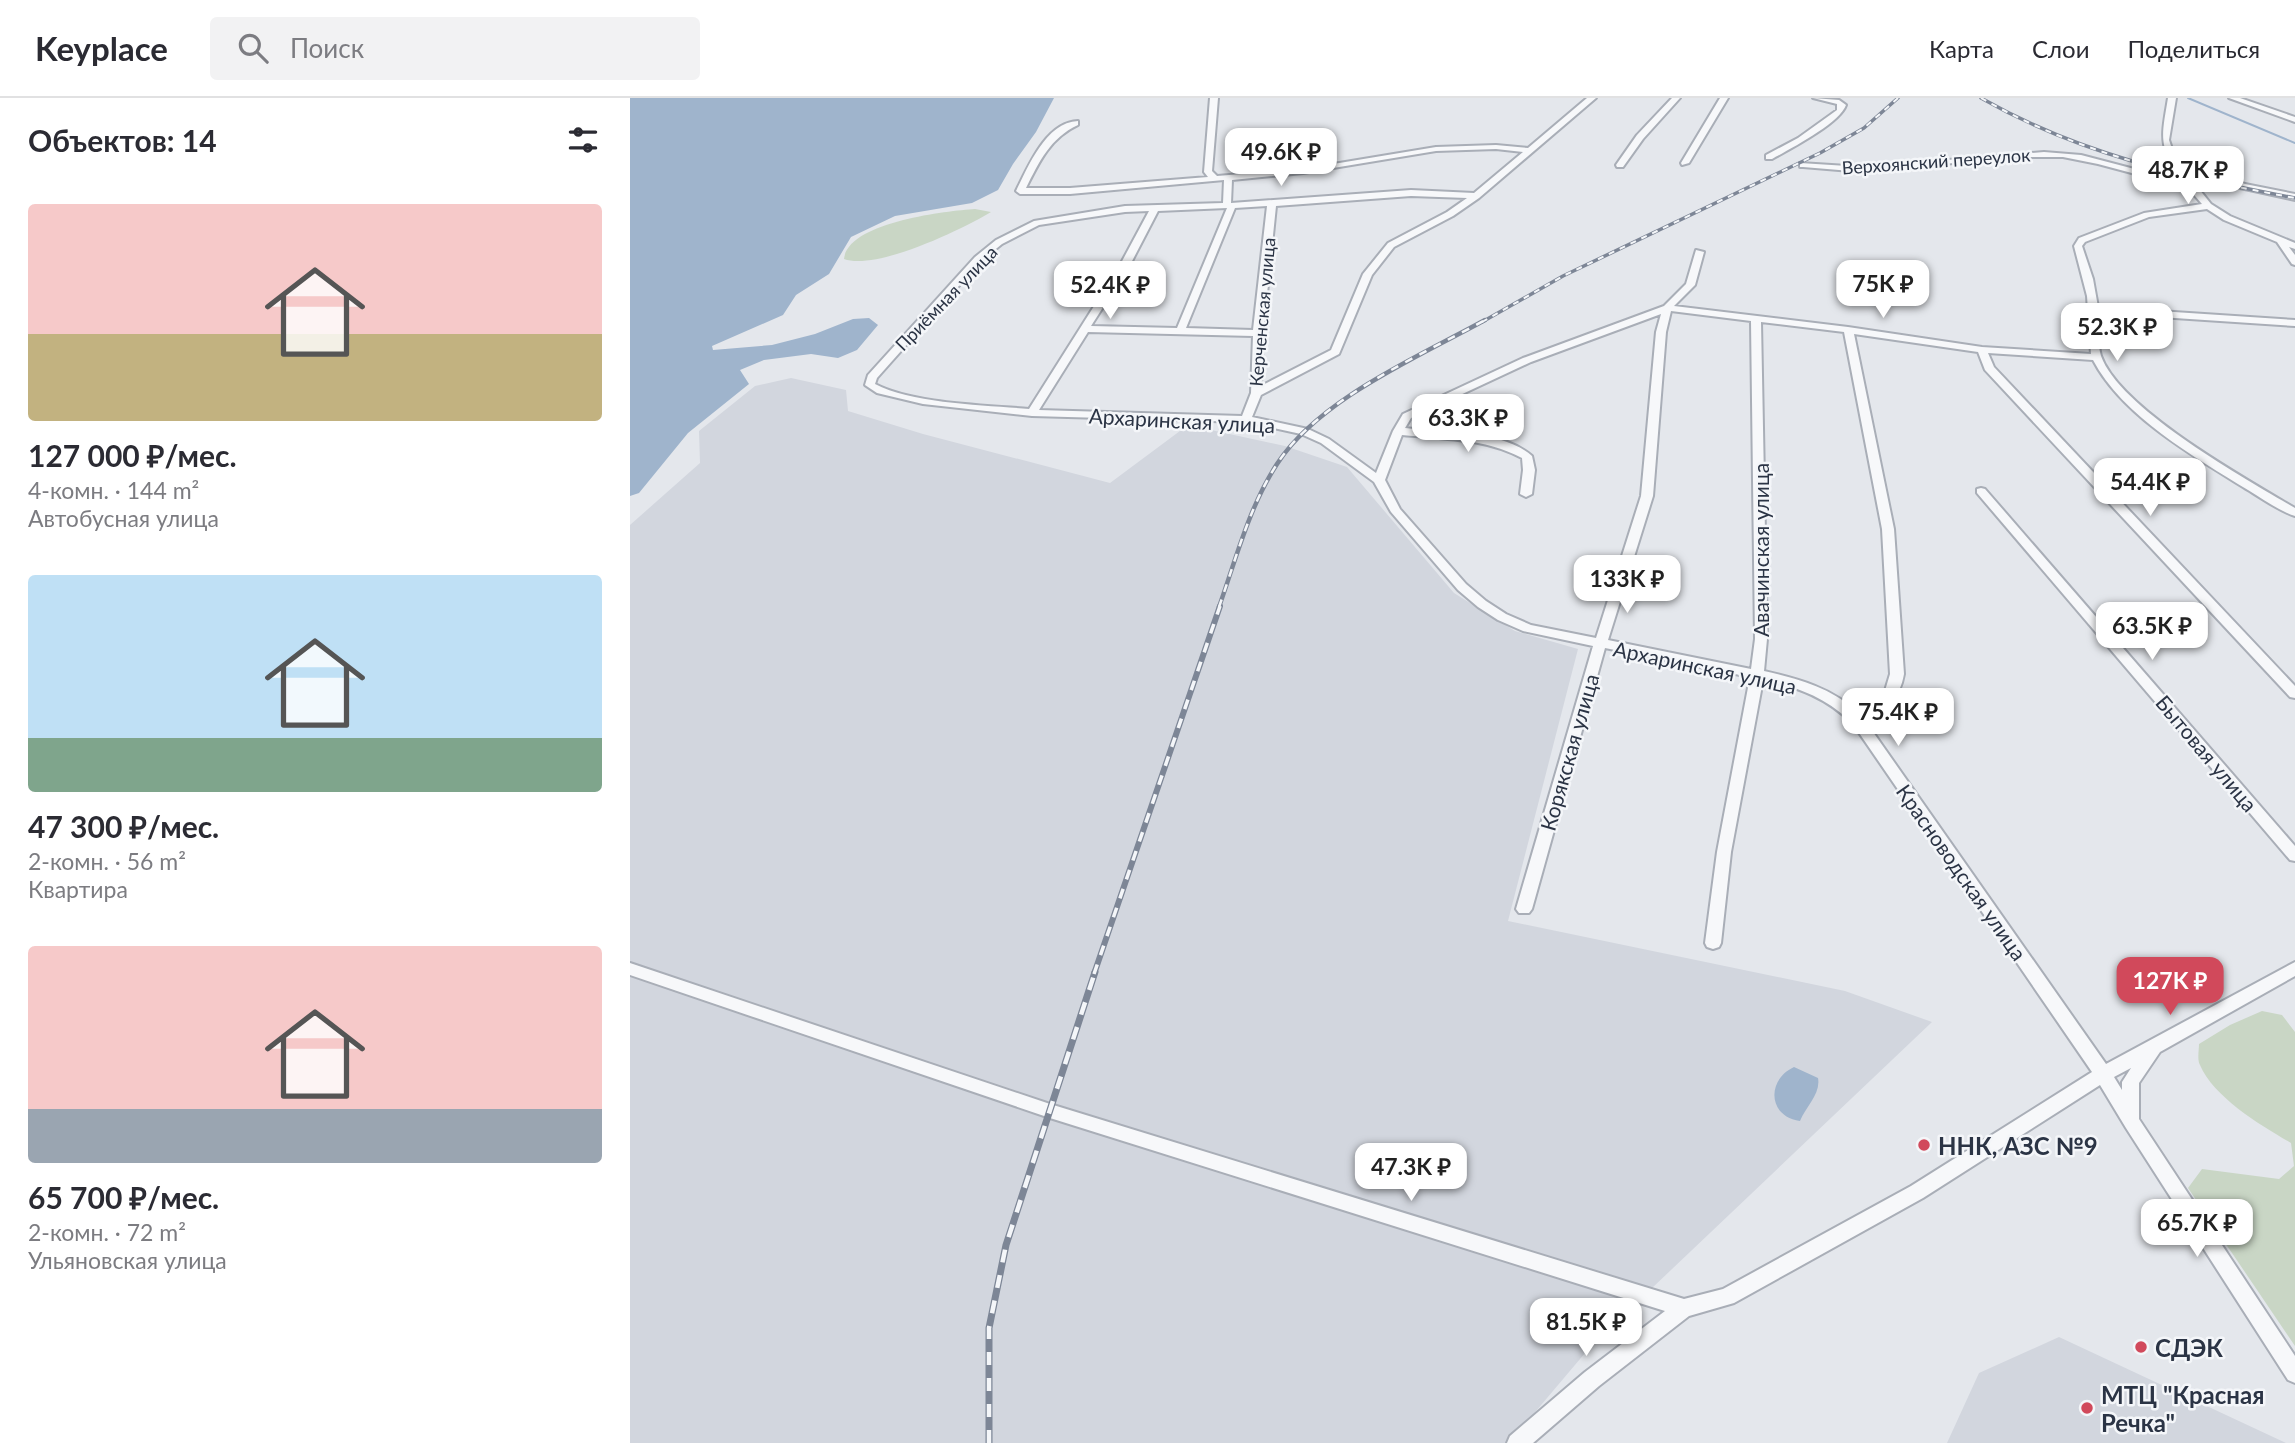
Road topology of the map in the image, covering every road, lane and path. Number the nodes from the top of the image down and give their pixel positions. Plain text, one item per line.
1 (1214, 98) edge
2 (1592, 98) edge
3 (1676, 98) edge
4 (1724, 98) edge
5 (1817, 98) edge
6 (2233, 98) edge
7 (2171, 100) edge
8 (2295, 120) edge
9 (1075, 123) dead end
10 (1531, 152) junction
11 (1769, 156) dead end
12 (2172, 160) junction
13 (1685, 163) dead end
14 (1620, 165) dead end
15 (1803, 165) dead end
16 (1228, 178) junction
17 (1215, 179) junction
18 (2191, 186) junction
19 (1476, 196) junction
20 (2295, 197) edge
21 (1272, 203) junction
22 (1230, 206) junction
23 (2208, 206) junction
24 (1154, 209) junction
25 (2280, 240) junction
26 (2295, 246) edge
27 (1699, 252) dead end
28 (2295, 262) edge
29 (1667, 308) junction
30 (2094, 310) junction
31 (1756, 320) junction
32 (2295, 323) edge
33 (1087, 329) junction
34 (1848, 330) junction
35 (1180, 332) junction
36 (1258, 333) junction
37 (1982, 350) junction
38 (2096, 357) junction
39 (872, 388) joint
40 (1256, 393) junction
41 (1032, 413) junction
42 (1246, 419) junction
43 (1398, 431) junction
44 (1379, 480) junction
45 (1981, 491) dead end
46 (1526, 494) dead end
47 (2295, 513) edge
48 (1600, 645) junction
49 (1757, 674) junction
50 (2295, 694) edge
51 (1858, 721) junction
52 (2295, 856) edge
53 (1524, 909) dead end
54 (1713, 943) dead end
55 (2295, 968) edge
56 (630, 969) edge
57 (2154, 1047) junction
58 (2104, 1074) junction
59 (2132, 1123) junction
60 (1684, 1308) junction
61 (2295, 1373) edge
62 (1517, 1443) edge

1 - 17 street
2 - 10 street
3 - 14 street
4 - 13 street
5 - 11 street
6 - 8 street
7 - 12 street
9 - 17 street
10 - 16 street
10 - 19 street
12 - 18 street
12 - 20 street
15 - 18 street, Верхоянский переулок
16 - 17 street
16 - 22 street
18 - 23 street
19 - 21 street
19 - 40 street
21 - 22 street
21 - 36 street, Керченская улица
22 - 24 street
22 - 35 street
23 - 25 street
23 - 30 street
24 - 33 street
24 - 39 street, Приёмная улица
25 - 26 street
25 - 28 street
27 - 29 street
29 - 31 street
29 - 43 street
29 - 48 street, Корякская улица
30 - 32 street
30 - 38 street
31 - 34 street
31 - 49 street, Авачинская улица
33 - 35 street
33 - 41 street
34 - 37 street
34 - 51 street
35 - 36 street
36 - 40 street, Керченская улица
37 - 38 street
37 - 50 street
38 - 47 street
39 - 41 street, Архаринская улица
40 - 42 street, Керченская улица
41 - 42 street, Архаринская улица
42 - 44 street, Архаринская улица
43 - 44 street
43 - 46 street
44 - 48 street, Архаринская улица
45 - 52 street, Бытовая улица
48 - 49 street, Архаринская улица
48 - 53 street, Корякская улица
49 - 51 street, Архаринская улица
49 - 54 street, Авачинская улица
51 - 58 street, Красноводская улица
55 - 57 street
56 - 60 street
57 - 58 street
57 - 59 street
58 - 59 street, Красноводская улица
58 - 60 street
59 - 61 street, Красноводская улица
60 - 62 street

